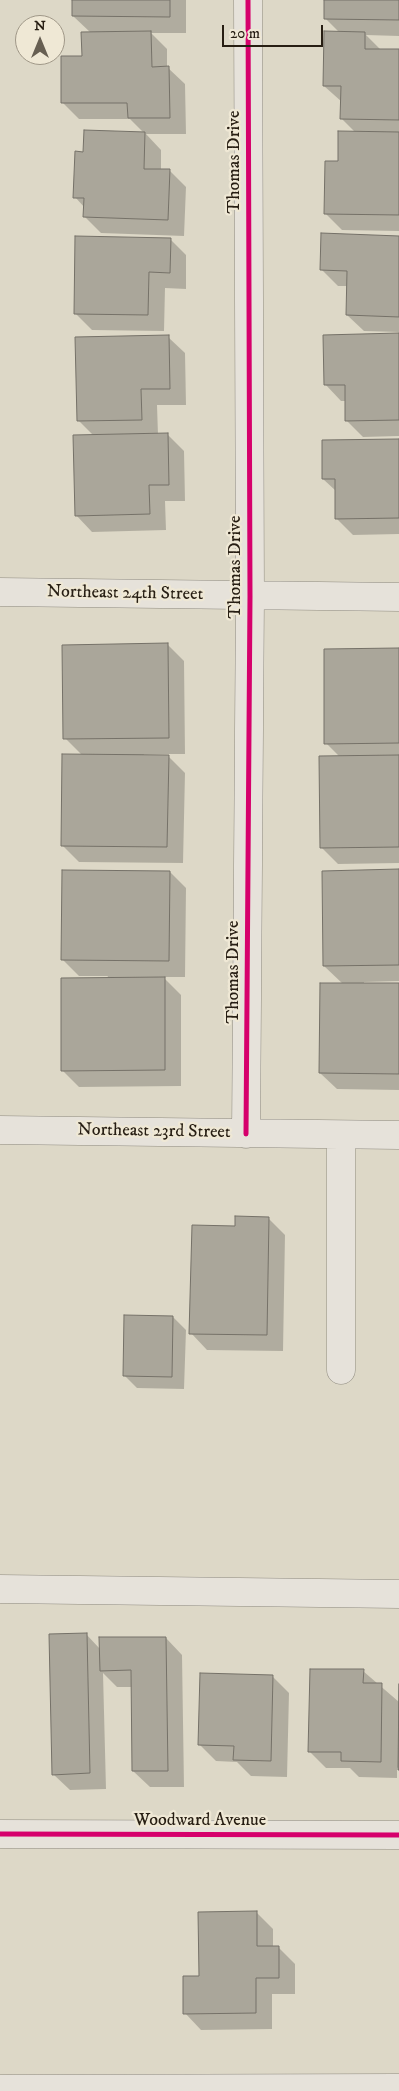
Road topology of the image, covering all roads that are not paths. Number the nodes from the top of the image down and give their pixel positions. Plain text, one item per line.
1 (248, 0) edge
2 (0, 592) edge
3 (250, 596) junction
4 (399, 597) edge
5 (0, 1130) edge
6 (246, 1134) junction
7 (341, 1135) junction
8 (399, 1135) edge
9 (341, 1370) dead end
10 (0, 1589) edge
11 (399, 1594) edge
12 (0, 1834) edge
13 (399, 1835) edge
14 (399, 2088) edge
15 (0, 2089) edge
16 (241, 2090) edge

1 - 3 street, Thomas Drive
2 - 3 street, Northeast 24th Street
3 - 4 street, Northeast 24th Street
3 - 6 street, Thomas Drive
5 - 6 street, Northeast 23rd Street
6 - 7 street, Northeast 23rd Street
7 - 8 street, Northeast 23rd Street
7 - 9 street
10 - 11 street
12 - 13 street, Woodward Avenue
14 - 16 street
15 - 16 street

